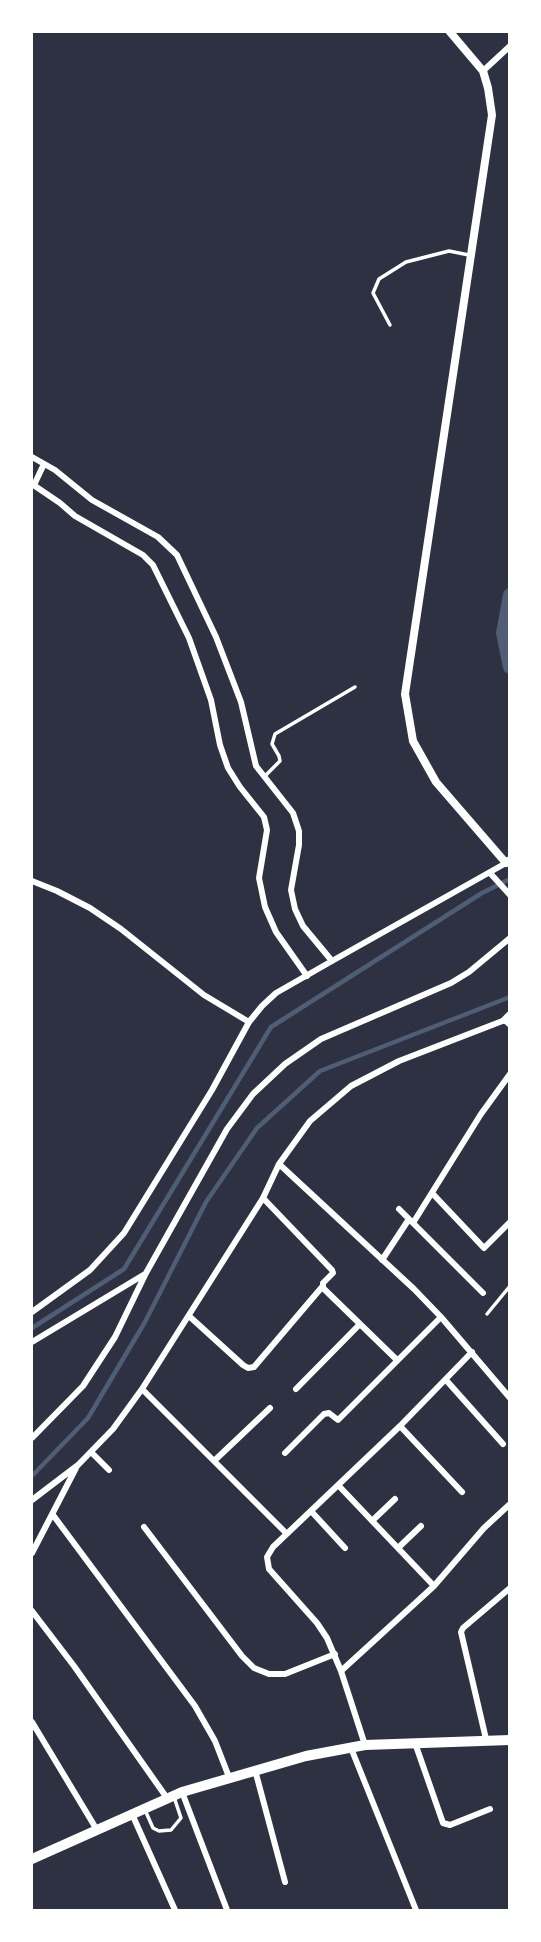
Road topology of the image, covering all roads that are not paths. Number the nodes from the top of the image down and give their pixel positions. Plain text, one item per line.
1 (450, 32) edge
2 (509, 46) edge
3 (483, 71) junction
4 (469, 255) junction
5 (390, 325) dead end
6 (32, 457) edge
7 (43, 466) junction
8 (34, 484) edge
9 (355, 687) dead end
10 (264, 777) junction
11 (508, 862) edge
12 (491, 875) junction
13 (32, 881) edge
14 (509, 895) edge
15 (509, 938) edge
16 (332, 961) junction
17 (307, 975) junction
18 (508, 1020) edge
19 (249, 1022) junction
20 (509, 1074) edge
21 (279, 1164) junction
22 (432, 1193) junction
23 (263, 1198) junction
24 (399, 1209) dead end
25 (411, 1221) junction
26 (509, 1223) edge
27 (382, 1260) junction
28 (146, 1273) junction
29 (509, 1286) edge
30 (322, 1287) junction
31 (483, 1293) dead end
32 (32, 1312) edge
33 (487, 1314) dead end
34 (189, 1317) junction
35 (441, 1317) junction
36 (360, 1324) junction
37 (32, 1342) edge
38 (472, 1352) junction
39 (397, 1360) junction
40 (446, 1380) junction
41 (296, 1388) dead end
42 (142, 1390) junction
43 (509, 1398) edge
44 (270, 1408) dead end
45 (400, 1426) junction
46 (32, 1438) edge
47 (503, 1444) dead end
48 (91, 1452) junction
49 (285, 1453) dead end
50 (214, 1461) junction
51 (78, 1465) junction
52 (109, 1470) dead end
53 (338, 1485) junction
54 (461, 1492) dead end
55 (395, 1499) dead end
56 (32, 1500) edge
57 (509, 1504) edge
58 (311, 1511) junction
59 (53, 1515) junction
60 (372, 1521) junction
61 (421, 1526) dead end
62 (144, 1527) dead end
63 (287, 1534) junction
64 (345, 1548) dead end
65 (398, 1548) junction
66 (32, 1553) edge
67 (434, 1586) junction
68 (509, 1588) edge
69 (32, 1611) edge
70 (335, 1654) junction
71 (341, 1671) junction
72 (32, 1723) edge
73 (486, 1739) junction
74 (509, 1740) edge
75 (415, 1743) junction
76 (365, 1745) junction
77 (351, 1748) junction
78 (255, 1769) junction
79 (229, 1777) junction
80 (174, 1795) junction
81 (145, 1808) junction
82 (490, 1809) dead end
83 (132, 1814) junction
84 (97, 1830) junction
85 (32, 1859) edge
86 (285, 1882) dead end
87 (175, 1910) edge
88 (227, 1910) edge
89 (416, 1910) edge

1 - 3 street
2 - 3 street
3 - 4 street
4 - 5 lane
4 - 11 street
6 - 7 street
7 - 8 street
7 - 10 street
8 - 17 street
9 - 10 lane
10 - 16 street
11 - 12 street
12 - 14 street
12 - 16 street
13 - 19 street
15 - 28 street
16 - 17 street
17 - 19 street
18 - 21 street
19 - 32 street
20 - 22 street
21 - 23 street
21 - 27 street
22 - 25 street
22 - 26 street
23 - 30 street
23 - 34 street
24 - 25 street
25 - 27 street
25 - 31 street
27 - 35 street
28 - 37 street
28 - 46 street
29 - 33 lane
30 - 34 street
30 - 36 street
34 - 42 street
35 - 38 street
35 - 39 street
36 - 39 street
36 - 41 street
38 - 40 street
38 - 43 street
39 - 49 street
40 - 45 street
40 - 47 street
42 - 48 street
42 - 50 street
44 - 50 street
45 - 53 street
45 - 54 street
48 - 51 street
48 - 52 street
50 - 63 street
51 - 56 street
51 - 59 street
53 - 58 street
53 - 60 street
55 - 60 street
57 - 67 street
58 - 63 street
58 - 64 street
59 - 66 street
59 - 79 street
60 - 65 street
61 - 65 street
62 - 70 street
63 - 70 street
65 - 67 street
67 - 71 street
68 - 73 street
69 - 80 street
70 - 71 street
71 - 76 street
72 - 84 street
73 - 74 main road
73 - 75 main road
75 - 76 main road
75 - 82 street
76 - 77 main road
77 - 78 main road
77 - 89 street
78 - 79 main road
78 - 86 street
79 - 80 main road
80 - 81 main road
80 - 81 lane
80 - 88 street
81 - 83 main road
83 - 84 main road
83 - 87 street
84 - 85 main road

